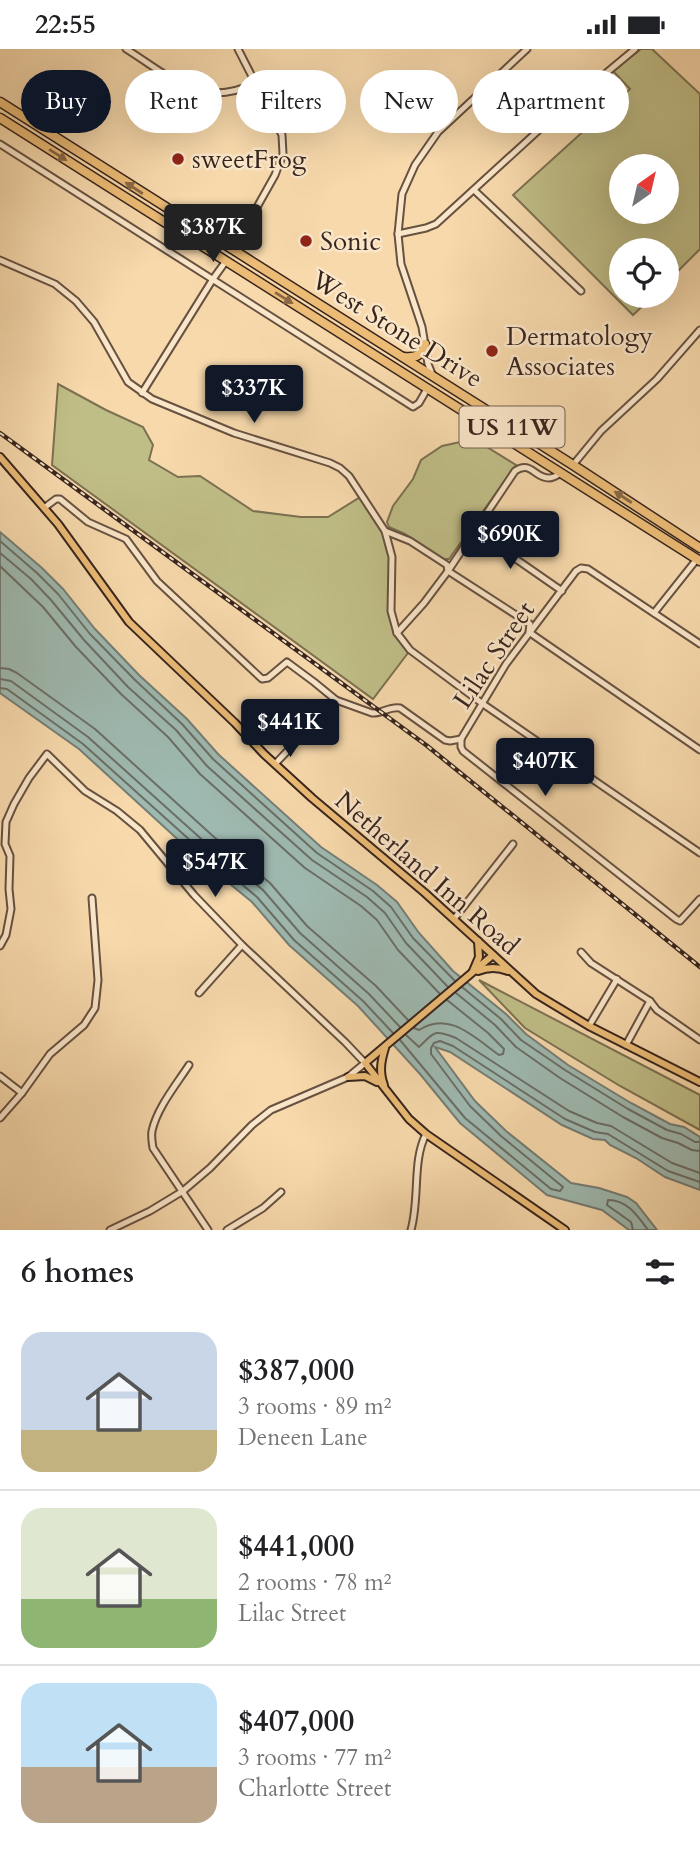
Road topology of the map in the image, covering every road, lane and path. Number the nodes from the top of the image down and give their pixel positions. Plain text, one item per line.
1 (126, 49) edge
2 (238, 49) edge
3 (527, 49) edge
4 (635, 49) edge
5 (248, 70) edge
6 (236, 90) edge
7 (0, 102) edge
8 (0, 118) edge
9 (281, 133) edge
10 (0, 145) edge
11 (474, 190) junction
12 (398, 234) junction
13 (233, 251) junction
14 (0, 260) edge
15 (226, 261) junction
16 (213, 279) junction
17 (582, 292) dead end
18 (700, 330) edge
19 (425, 344) junction
20 (398, 355) junction
21 (433, 377) junction
22 (426, 389) junction
23 (142, 393) junction
24 (0, 457) edge
25 (573, 465) junction
26 (561, 473) junction
27 (44, 508) junction
28 (649, 514) junction
29 (474, 530) junction
30 (651, 530) junction
31 (385, 531) junction
32 (700, 548) edge
33 (699, 558) edge
34 (448, 571) junction
35 (562, 591) junction
36 (654, 613) junction
37 (529, 632) junction
38 (397, 633) junction
39 (700, 644) edge
40 (336, 700) junction
41 (483, 704) junction
42 (461, 739) junction
43 (700, 750) edge
44 (275, 764) junction
45 (513, 844) dead end
46 (700, 853) edge
47 (92, 898) dead end
48 (700, 899) edge
49 (454, 919) junction
50 (477, 940) junction
51 (242, 945) junction
52 (0, 946) edge
53 (581, 952) dead end
54 (493, 955) junction
55 (477, 969) junction
56 (513, 975) junction
57 (617, 979) junction
58 (199, 993) dead end
59 (650, 1001) junction
60 (589, 1026) junction
61 (700, 1040) edge
62 (626, 1045) junction
63 (386, 1048) junction
64 (365, 1063) junction
65 (188, 1065) dead end
66 (0, 1076) edge
67 (348, 1077) junction
68 (700, 1082) edge
69 (386, 1090) junction
70 (22, 1093) junction
71 (0, 1118) edge
72 (426, 1134) junction
73 (183, 1191) junction
74 (281, 1192) dead end
75 (110, 1230) edge
76 (208, 1230) edge
77 (227, 1230) edge
78 (411, 1230) edge
79 (565, 1230) edge

1 - 6 street
2 - 5 street
3 - 12 street
4 - 11 street
13 -> 7 highway, West Stone Drive / US 11W
8 -> 15 highway, West Stone Drive / US 11W
9 - 13 street
10 - 16 street
11 - 12 street
11 - 17 street
12 - 19 street
13 - 15 highway
13 - 20 highway, West Stone Drive / US 11W
14 - 23 street
15 - 16 street
15 -> 22 highway, West Stone Drive / US 11W
16 - 22 street
16 - 23 street
18 - 25 street
19 - 20 highway
19 - 21 street
20 - 21 highway, West Stone Drive / US 11W
21 - 22 highway
21 - 25 highway, West Stone Drive / US 11W
22 - 26 highway, West Stone Drive / US 11W
23 - 31 street
24 - 27 main road, Netherland Inn Road
25 - 26 highway
28 -> 25 highway, West Stone Drive / US 11W
26 - 29 street
26 - 30 highway, West Stone Drive / US 11W
27 - 40 street
27 - 44 main road, Netherland Inn Road
28 - 30 highway
28 - 32 highway, West Stone Drive / US 11W
29 - 34 street
29 - 35 street
30 - 33 highway, West Stone Drive / US 11W
31 - 34 street
31 - 38 street
33 - 36 street
34 - 37 street
34 - 38 street
35 - 36 street, Lilac Street
35 - 37 street, Lilac Street
36 - 39 street
37 - 41 street, Lilac Street
37 - 43 street
38 - 41 street
40 - 42 street
40 - 44 street
41 - 42 street, Lilac Street
41 - 46 street
42 - 48 street
44 - 49 main road, Netherland Inn Road
45 - 49 street
47 - 70 street
49 - 50 main road, Netherland Inn Road
50 - 54 main road, Netherland Inn Road
50 - 55 main road
51 - 52 street
51 - 58 street
51 - 64 street
53 - 57 street
54 - 55 main road
54 - 56 main road, Netherland Inn Road
55 - 56 main road
55 - 63 main road
56 - 60 main road, Netherland Inn Road
57 - 59 street
57 - 60 street
59 - 61 street
59 - 62 street
60 - 62 main road, Netherland Inn Road
62 - 68 main road, Netherland Inn Road
63 - 64 main road
63 - 69 main road
64 - 67 street
64 - 69 main road
65 - 73 street
66 - 70 street
67 - 69 main road
67 - 73 street
69 - 72 main road
70 - 71 street
72 - 78 street
72 - 79 main road
73 - 75 street
73 - 76 street
74 - 77 street

